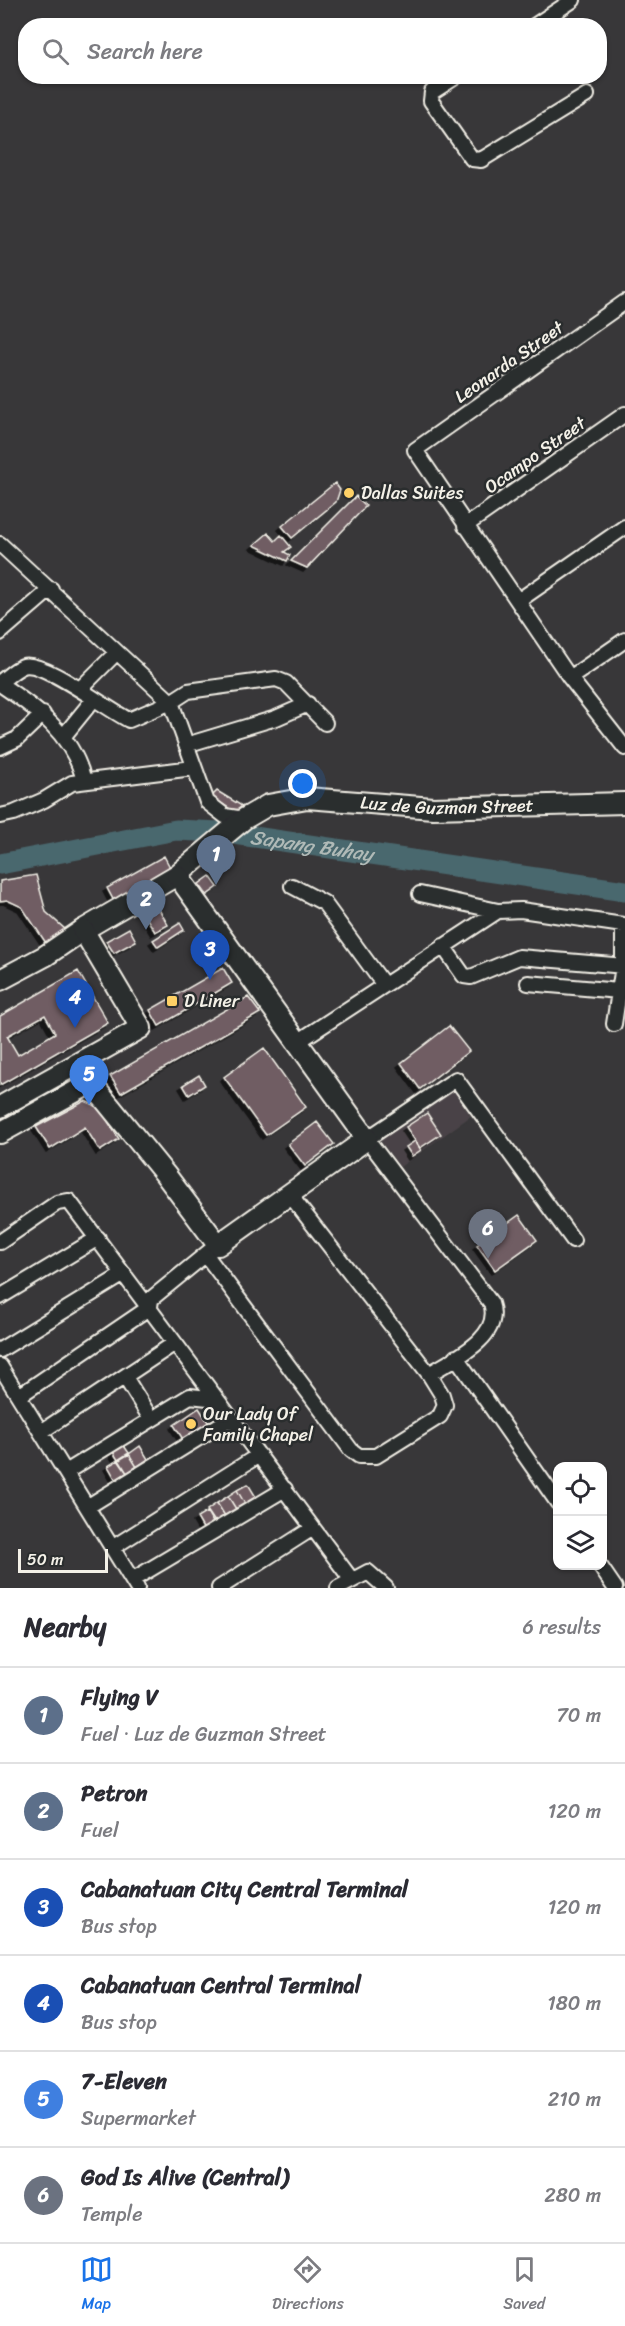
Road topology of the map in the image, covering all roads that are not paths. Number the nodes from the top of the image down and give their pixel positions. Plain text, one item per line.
1 (573, 0) edge
2 (546, 18) edge
3 (444, 84) edge
4 (586, 95) dead end
5 (625, 302) edge
6 (625, 414) edge
7 (465, 526) junction
8 (625, 527) edge
9 (0, 544) edge
10 (51, 589) junction
11 (518, 601) junction
12 (0, 633) edge
13 (625, 640) edge
14 (117, 652) junction
15 (570, 678) junction
16 (0, 682) edge
17 (80, 689) junction
18 (93, 700) junction
19 (171, 702) junction
20 (308, 704) junction
21 (43, 714) junction
22 (325, 723) dead end
23 (63, 737) junction
24 (186, 745) junction
25 (0, 747) edge
26 (625, 748) edge
27 (194, 768) junction
28 (84, 781) junction
29 (625, 803) edge
30 (0, 816) edge
31 (240, 822) junction
32 (177, 875) junction
33 (292, 886) dead end
34 (420, 894) dead end
35 (498, 911) junction
36 (83, 930) junction
37 (443, 946) junction
38 (624, 966) edge
39 (0, 980) edge
40 (528, 983) dead end
41 (384, 985) junction
42 (619, 991) junction
43 (621, 1007) edge
44 (614, 1024) dead end
45 (296, 1043) junction
46 (0, 1107) edge
47 (0, 1133) edge
48 (367, 1139) junction
49 (290, 1195) junction
50 (98, 1238) junction
51 (573, 1240) dead end
52 (0, 1242) edge
53 (212, 1250) junction
54 (124, 1275) junction
55 (0, 1297) edge
56 (150, 1307) junction
57 (175, 1343) junction
58 (0, 1350) edge
59 (456, 1357) junction
60 (0, 1366) edge
61 (429, 1374) junction
62 (125, 1377) junction
63 (19, 1396) junction
64 (217, 1399) junction
65 (231, 1418) junction
66 (151, 1419) junction
67 (41, 1432) junction
68 (259, 1455) junction
69 (66, 1472) junction
70 (285, 1489) junction
71 (553, 1496) edge
72 (87, 1507) junction
73 (313, 1528) junction
74 (112, 1548) junction
75 (603, 1570) edge
76 (351, 1579) junction
77 (135, 1584) edge
78 (219, 1588) edge
79 (338, 1588) edge
80 (386, 1588) edge
81 (615, 1588) edge

1 - 2 street
3 - 4 street
5 - 7 street, Leonarda Street
6 - 7 street, Ocampo Street
7 - 11 street
8 - 11 street
9 - 10 street
10 - 12 street
10 - 14 street
11 - 15 street
13 - 15 street
14 - 17 street
14 - 19 street
15 - 26 street
16 - 17 street
16 - 21 street
17 - 18 street
18 - 19 street
18 - 23 street
19 - 20 street
19 - 24 street
20 - 22 street
20 - 24 street
21 - 23 street
21 - 25 street
23 - 28 street
24 - 27 street
27 - 28 street
27 - 31 street
28 - 30 street
29 - 31 street, Luz de Guzman Street
31 - 32 street
32 - 36 street
32 - 45 street
33 - 41 street
34 - 35 street
35 - 37 street
35 - 38 street
36 - 39 street
36 - 46 street
37 - 38 street
37 - 41 street
38 - 42 street
40 - 42 street
41 - 45 street
42 - 43 street
43 - 44 street
45 - 48 street
47 - 53 street
48 - 49 street
48 - 51 street
48 - 59 street
49 - 53 street
49 - 61 street
50 - 52 street
50 - 54 street
50 - 55 street
53 - 56 street
53 - 61 street
54 - 56 street
54 - 58 street
56 - 57 street
56 - 63 street
57 - 62 street
57 - 64 street
59 - 61 street
59 - 71 street
60 - 63 street
62 - 66 street
62 - 67 street
63 - 67 street
64 - 65 street
64 - 66 street
65 - 68 street
65 - 72 street
66 - 69 street
67 - 69 street
68 - 70 street
68 - 74 street
69 - 72 street
70 - 73 street
70 - 77 street
72 - 74 street
73 - 76 street
73 - 78 street
74 - 77 street
75 - 81 street
76 - 79 street
76 - 80 street

